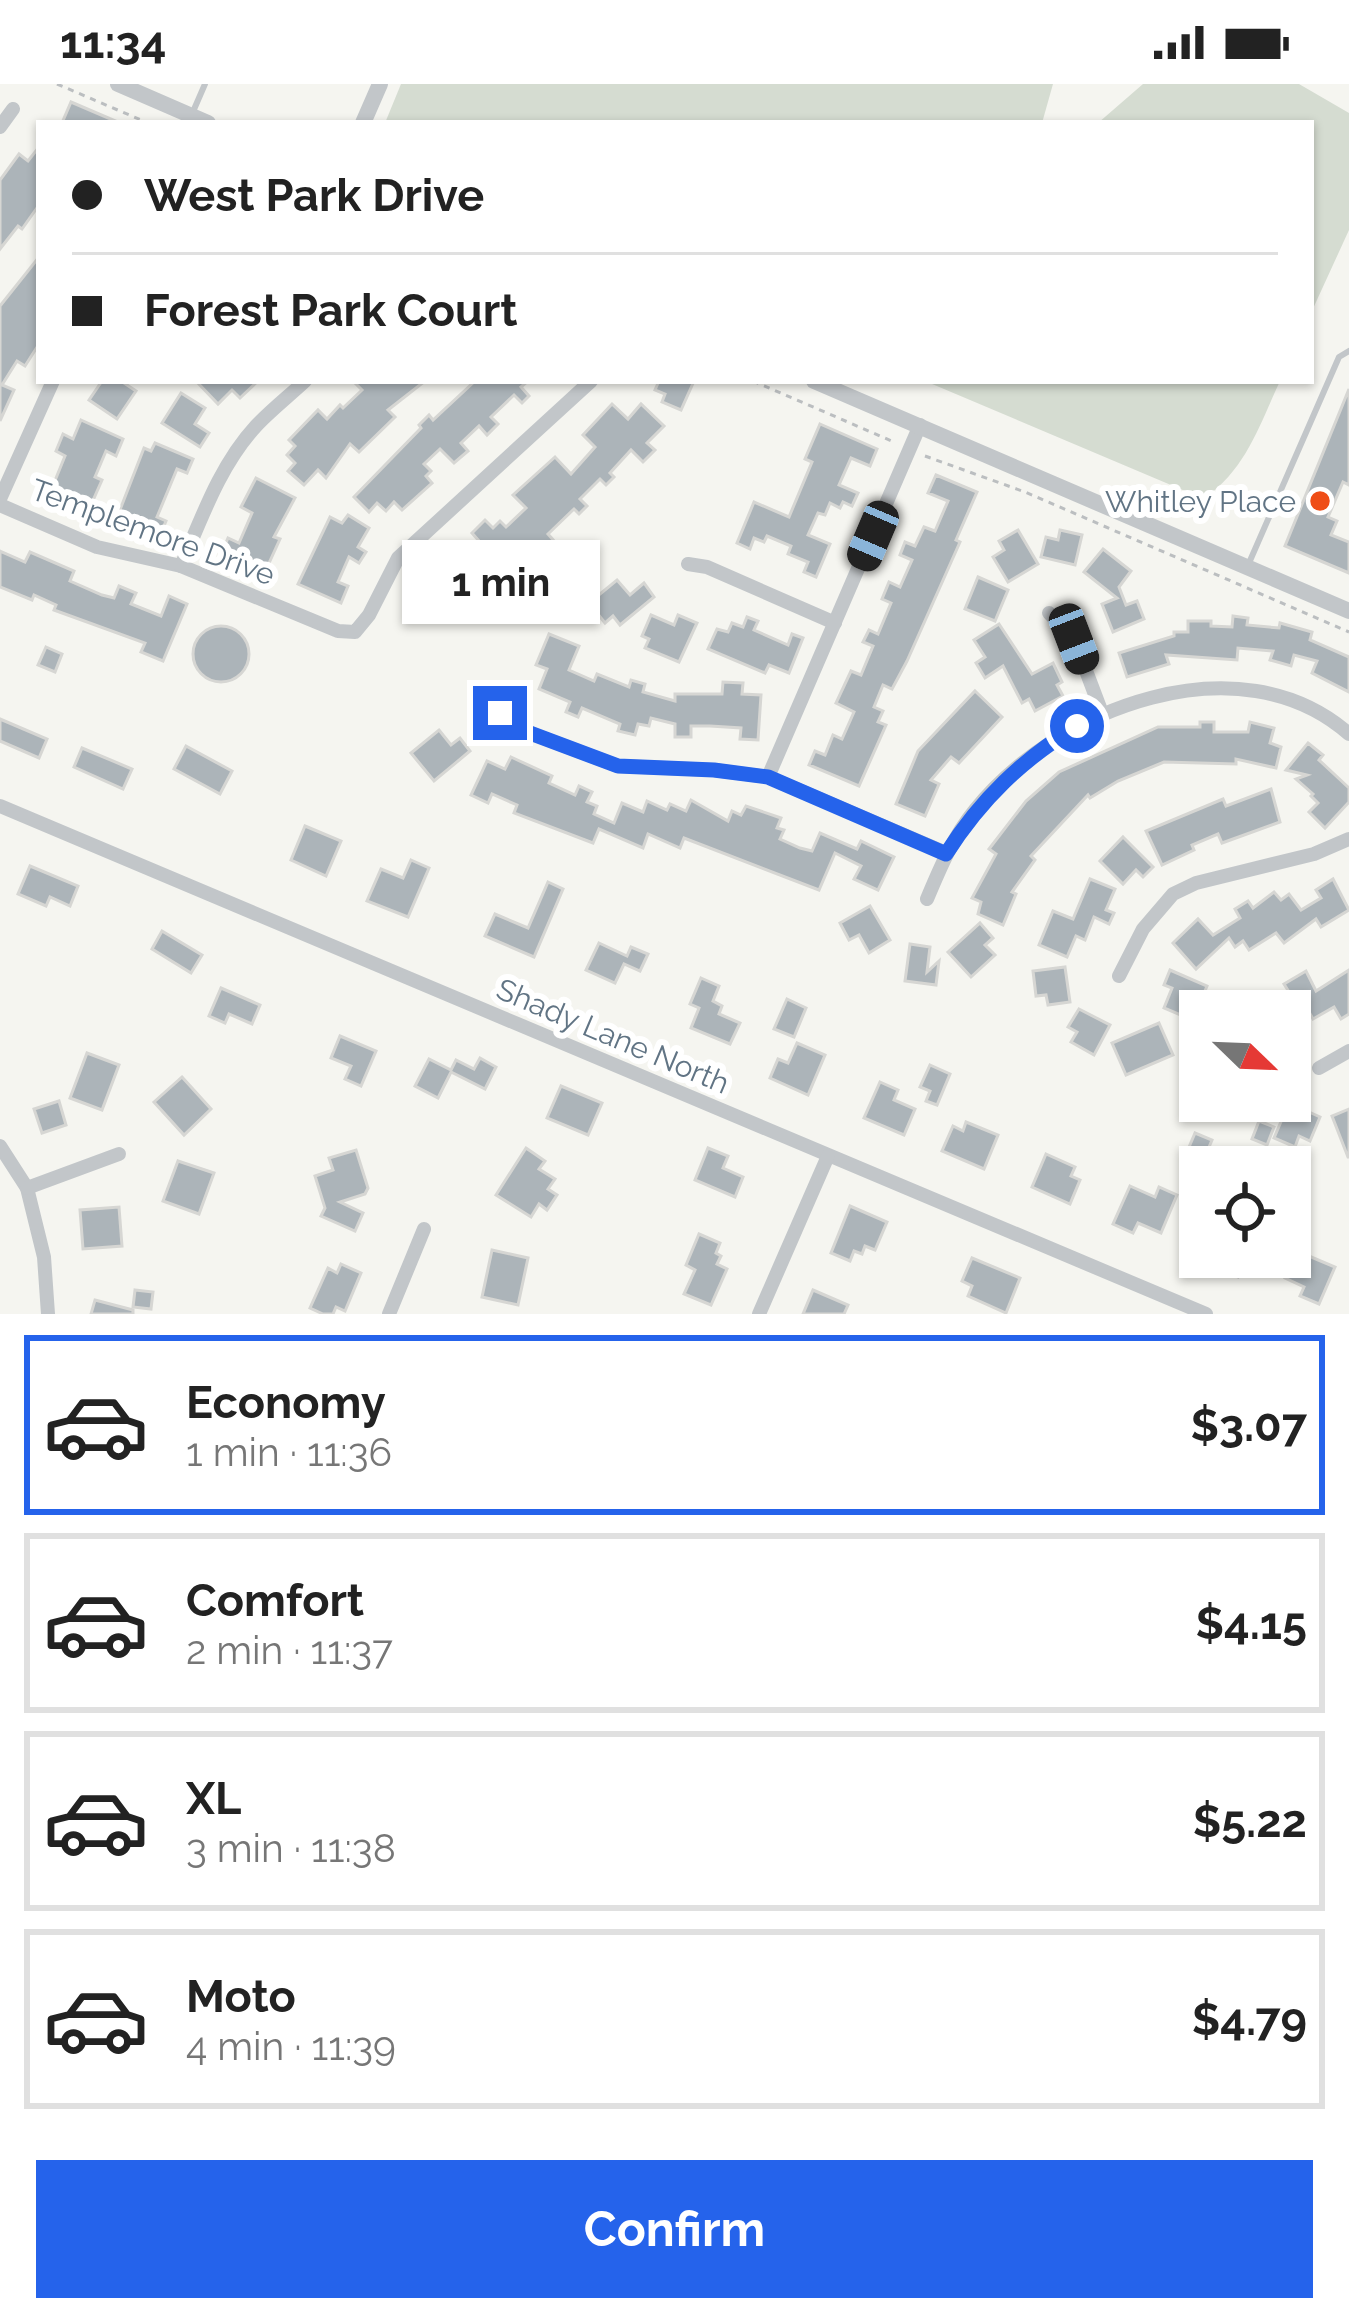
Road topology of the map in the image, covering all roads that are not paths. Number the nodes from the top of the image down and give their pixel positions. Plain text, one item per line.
1 (118, 84) edge
2 (205, 84) edge
3 (380, 84) edge
4 (14, 109) dead end
5 (200, 119) edge
6 (365, 120) edge
7 (0, 127) edge
8 (1349, 350) edge
9 (52, 384) edge
10 (301, 384) edge
11 (588, 384) edge
12 (821, 384) edge
13 (920, 425) junction
14 (0, 502) edge
15 (688, 564) dead end
16 (182, 566) junction
17 (1248, 567) junction
18 (1349, 611) edge
19 (1049, 613) dead end
20 (835, 623) junction
21 (1102, 712) junction
22 (500, 713) dead end
23 (1349, 734) edge
24 (768, 777) junction
25 (0, 806) edge
26 (1349, 839) edge
27 (946, 854) junction
28 (927, 899) dead end
29 (1119, 976) dead end
30 (1349, 1051) edge
31 (1319, 1068) dead end
32 (0, 1146) edge
33 (119, 1154) dead end
34 (828, 1156) junction
35 (27, 1187) junction
36 (424, 1228) dead end
37 (48, 1314) edge
38 (389, 1314) edge
39 (759, 1314) edge
40 (1206, 1314) edge

1 - 5 street
2 - 5 lane
3 - 6 street
4 - 7 street
8 - 17 lane
9 - 14 street
10 - 16 street
11 - 16 street, Templemore Drive
12 - 13 street
13 - 17 street
13 - 20 street
14 - 16 street, Templemore Drive
15 - 20 street
17 - 18 street
19 - 21 street
20 - 24 street
21 - 23 street
21 - 27 street
22 - 24 street
24 - 27 street
25 - 34 street, Shady Lane North
26 - 29 street
27 - 28 street
30 - 31 street
32 - 35 street
33 - 35 street
34 - 39 street
34 - 40 street, Shady Lane North
35 - 37 street
36 - 38 street

